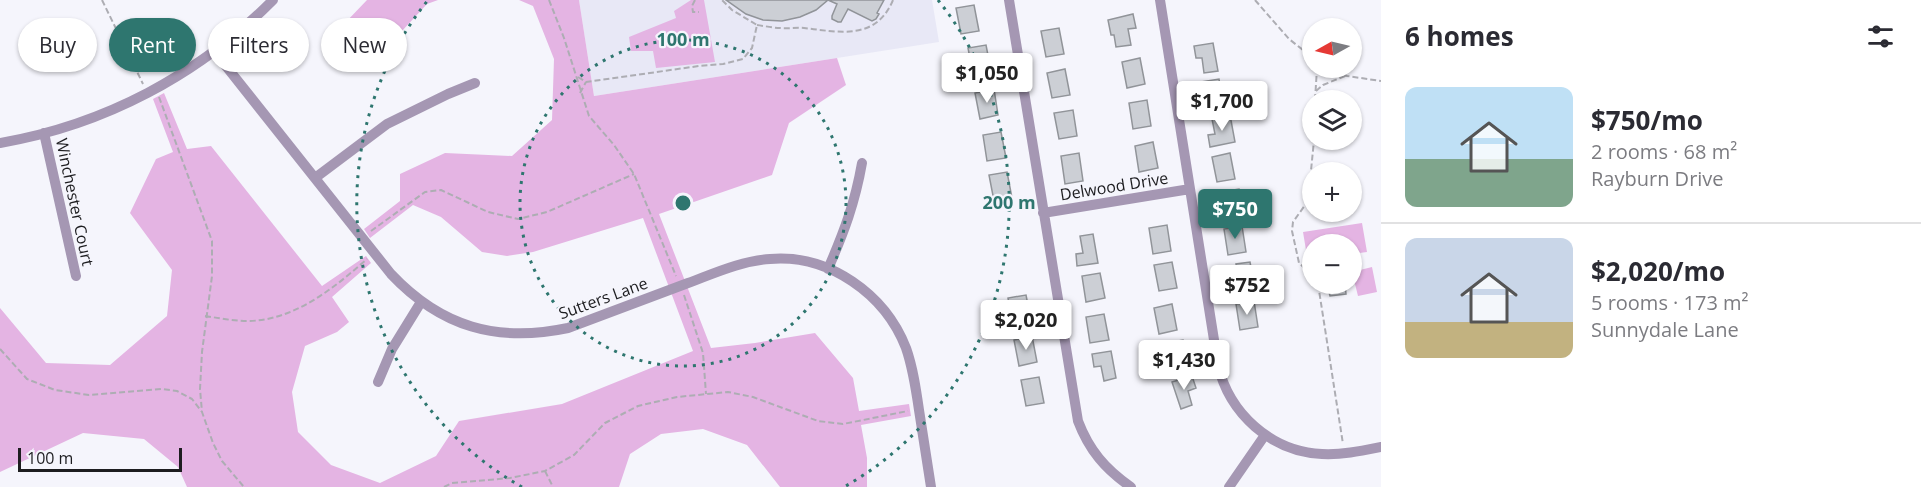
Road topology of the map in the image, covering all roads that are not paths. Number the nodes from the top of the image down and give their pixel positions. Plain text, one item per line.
1 (273, 0) edge
2 (1009, 0) edge
3 (1160, 0) edge
4 (252, 18) edge
5 (208, 55) edge
6 (231, 72) edge
7 (475, 83) dead end
8 (45, 133) junction
9 (0, 143) edge
10 (862, 163) dead end
11 (315, 178) junction
12 (1190, 189) junction
13 (1043, 213) junction
14 (828, 269) junction
15 (76, 276) dead end
16 (421, 302) junction
17 (378, 381) dead end
18 (1265, 435) junction
19 (1381, 447) edge
20 (931, 487) edge
21 (1131, 487) edge
22 (1229, 487) edge

1 - 4 street
2 - 13 street
3 - 12 street
5 - 8 street
6 - 11 street, Sutters Lane
7 - 11 street
8 - 9 street
8 - 15 street, Winchester Court
10 - 14 street
11 - 16 street, Sutters Lane
12 - 13 street, Delwood Drive
12 - 18 street
13 - 21 street
14 - 16 street, Sutters Lane
14 - 20 street, Sutters Lane
16 - 17 street
18 - 19 street
18 - 22 street

